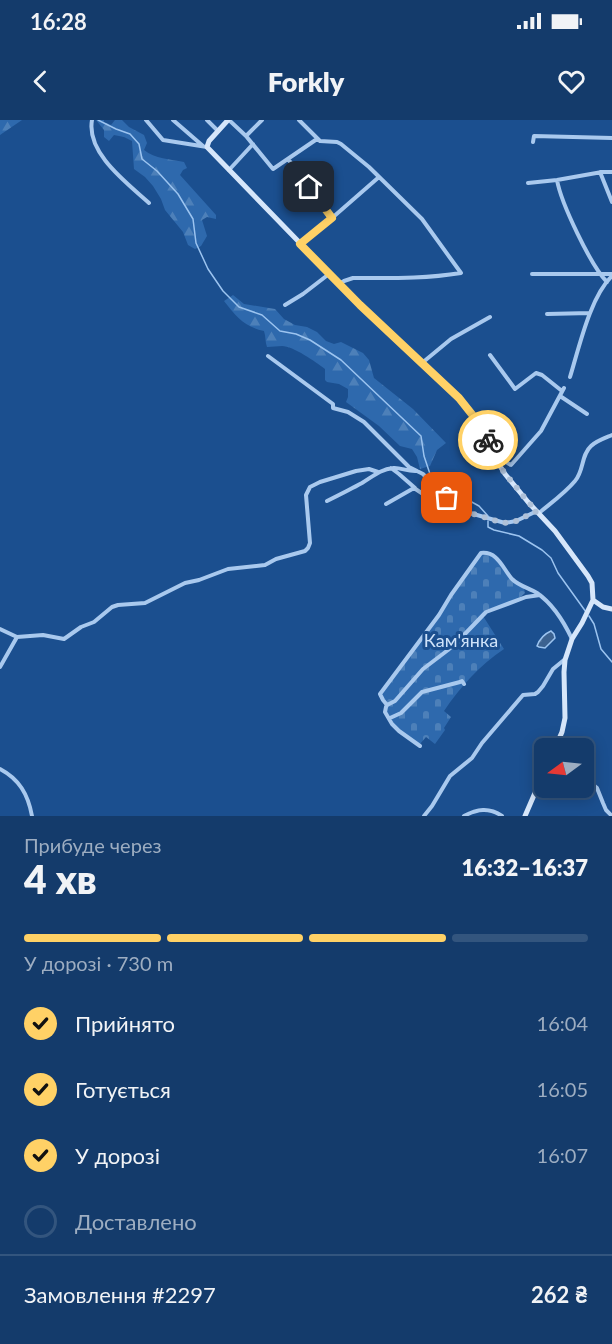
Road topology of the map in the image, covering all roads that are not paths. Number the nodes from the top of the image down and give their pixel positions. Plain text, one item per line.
1 (92, 120) edge
2 (146, 120) edge
3 (173, 120) edge
4 (207, 120) edge
5 (228, 120) edge
6 (262, 120) edge
7 (299, 120) edge
8 (218, 131) junction
9 (246, 136) junction
10 (612, 138) edge
11 (317, 139) junction
12 (533, 142) dead end
13 (253, 144) junction
14 (206, 145) junction
15 (288, 159) junction
16 (229, 170) junction
17 (600, 172) junction
18 (612, 172) edge
19 (379, 177) junction
20 (557, 180) junction
21 (528, 183) dead end
22 (612, 202) edge
23 (149, 203) dead end
24 (332, 218) junction
25 (300, 244) junction
26 (329, 274) junction
27 (532, 274) dead end
28 (599, 274) junction
29 (612, 275) edge
30 (607, 282) junction
31 (339, 284) junction
32 (285, 305) dead end
33 (590, 313) junction
34 (547, 314) dead end
35 (490, 317) dead end
36 (490, 355) dead end
37 (268, 356) dead end
38 (422, 363) junction
39 (570, 377) dead end
40 (562, 392) junction
41 (587, 414) dead end
42 (612, 435) edge
43 (488, 441) junction
44 (387, 470) junction
45 (418, 471) junction
46 (378, 472) junction
47 (416, 489) junction
48 (447, 498) junction
49 (327, 501) dead end
50 (386, 504) dead end
51 (538, 512) junction
52 (540, 596) junction
53 (593, 600) junction
54 (612, 609) edge
55 (0, 629) edge
56 (17, 637) junction
57 (572, 639) junction
58 (565, 660) junction
59 (0, 667) edge
60 (464, 684) dead end
61 (387, 705) junction
62 (390, 718) junction
63 (559, 738) edge
64 (420, 746) dead end
65 (0, 769) edge
66 (594, 785) edge
67 (534, 795) edge
68 (32, 816) edge
69 (424, 816) edge
70 (464, 816) edge
71 (502, 816) edge
72 (525, 816) edge
73 (612, 816) edge

1 - 23 street
2 - 14 street
3 - 14 street
4 - 8 street
5 - 8 street
5 - 9 street
6 - 9 street
7 - 11 street
8 - 14 street
9 - 13 street
10 - 12 street
11 - 15 street
11 - 19 street
13 - 15 street
13 - 16 street
14 - 16 street
15 - 24 street
16 - 25 street
17 - 18 street
17 - 20 street
17 - 22 street
19 - 24 street
19 - 31 street
20 - 21 street
20 - 28 street
24 - 25 street
25 - 26 street
26 - 31 street
26 - 32 street
27 - 28 street
28 - 29 street
28 - 30 street
29 - 30 street
30 - 33 street
31 - 38 street
33 - 34 street
33 - 39 street
35 - 38 street
36 - 40 street
37 - 45 street
38 - 43 street
40 - 41 street
40 - 43 street
42 - 51 street
43 - 51 street
44 - 45 street
44 - 46 street
44 - 47 street
45 - 48 street
46 - 49 street
46 - 56 street
47 - 48 street
47 - 50 street
48 - 51 street
51 - 53 street
52 - 57 street
52 - 61 street
52 - 61 street
53 - 54 street
53 - 57 street
55 - 56 street
56 - 59 street
57 - 58 street
58 - 63 street
58 - 69 street
60 - 62 street
61 - 62 street
62 - 64 street
65 - 68 street
66 - 73 street
67 - 72 street
70 - 71 street

